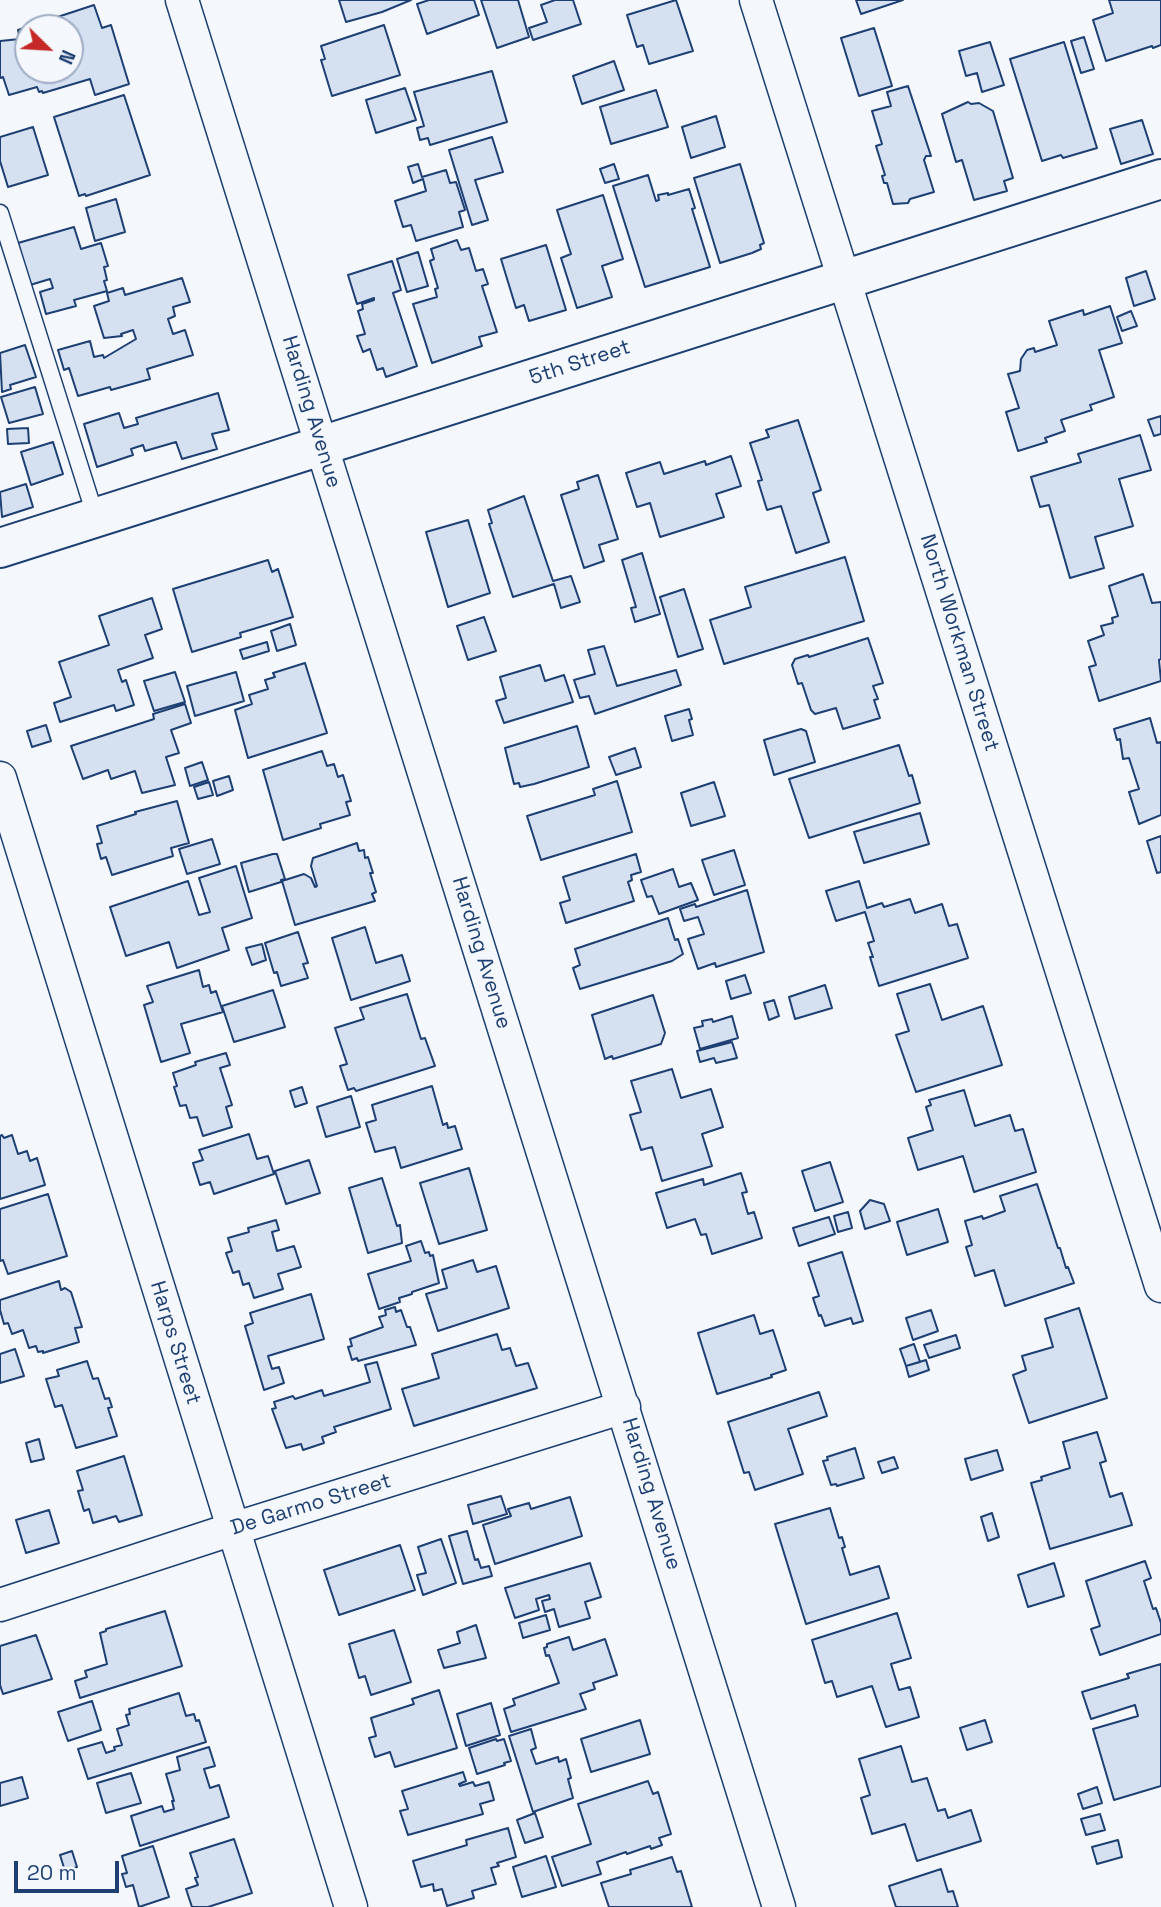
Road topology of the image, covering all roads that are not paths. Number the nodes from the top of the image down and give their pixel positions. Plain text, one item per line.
1 (182, 0) edge
2 (756, 0) edge
3 (1161, 179) edge
4 (0, 213) edge
5 (844, 279) junction
6 (322, 445) junction
7 (97, 519) junction
8 (0, 548) edge
9 (0, 778) edge
10 (1161, 1286) edge
11 (624, 1407) junction
12 (233, 1529) junction
13 (0, 1605) edge
14 (351, 1907) edge
15 (779, 1907) edge

1 - 6 street, Harding Avenue
2 - 5 street, North Workman Street
3 - 5 street, 5th Street
4 - 7 lane
5 - 6 street, 5th Street
5 - 10 street, North Workman Street
6 - 7 street, 5th Street
6 - 11 street, Harding Avenue
7 - 8 street, 5th Street
9 - 12 street, Harps Street
11 - 12 street, De Garmo Street
11 - 15 street, Harding Avenue
12 - 13 street, De Garmo Street
12 - 14 street, Harps Street

